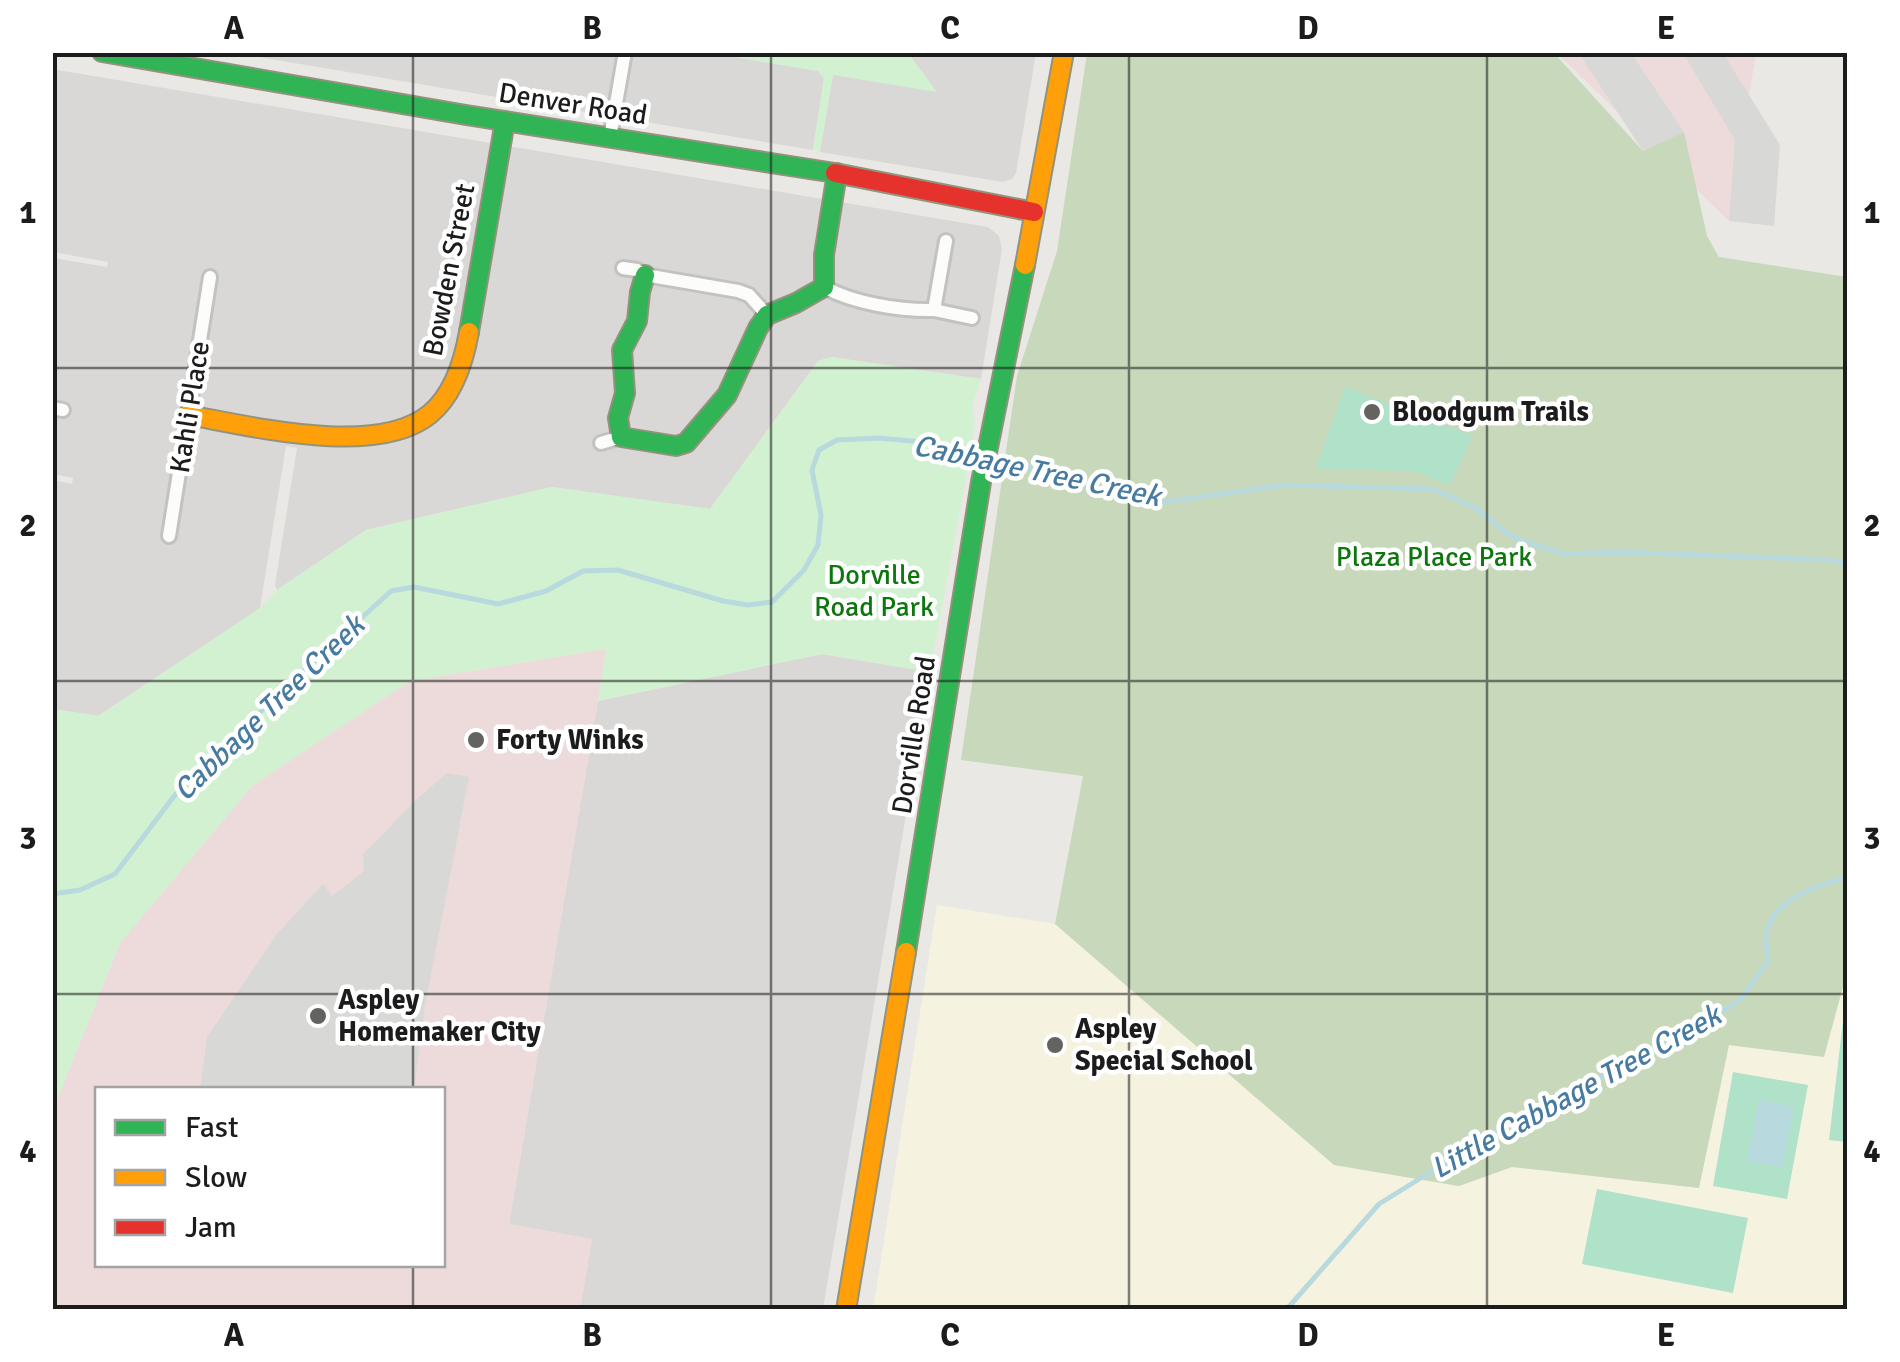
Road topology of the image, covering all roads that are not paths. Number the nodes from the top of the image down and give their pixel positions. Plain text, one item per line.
1 (102, 52) edge
2 (625, 52) edge
3 (1064, 52) edge
4 (505, 121) junction
5 (610, 138) junction
6 (837, 173) junction
7 (1034, 212) junction
8 (946, 242) dead end
9 (623, 268) dead end
10 (645, 275) junction
11 (210, 277) dead end
12 (824, 287) junction
13 (934, 310) junction
14 (767, 315) junction
15 (972, 318) dead end
16 (188, 415) junction
17 (621, 437) junction
18 (600, 443) dead end
19 (168, 536) dead end
20 (846, 1310) edge

1 - 4 street, Denver Road
2 - 5 street
3 - 7 street, Dorville Road
4 - 5 street, Denver Road
4 - 16 street, Bowden Street
5 - 6 street, Denver Road
6 - 7 street, Denver Road
6 - 12 street
7 - 20 street, Dorville Road
8 - 13 street
9 - 10 street
10 - 14 street
10 - 17 street
11 - 16 street, Kahli Place
12 - 13 street
12 - 14 street
13 - 15 street
14 - 17 street
16 - 19 street, Kahli Place
17 - 18 street

